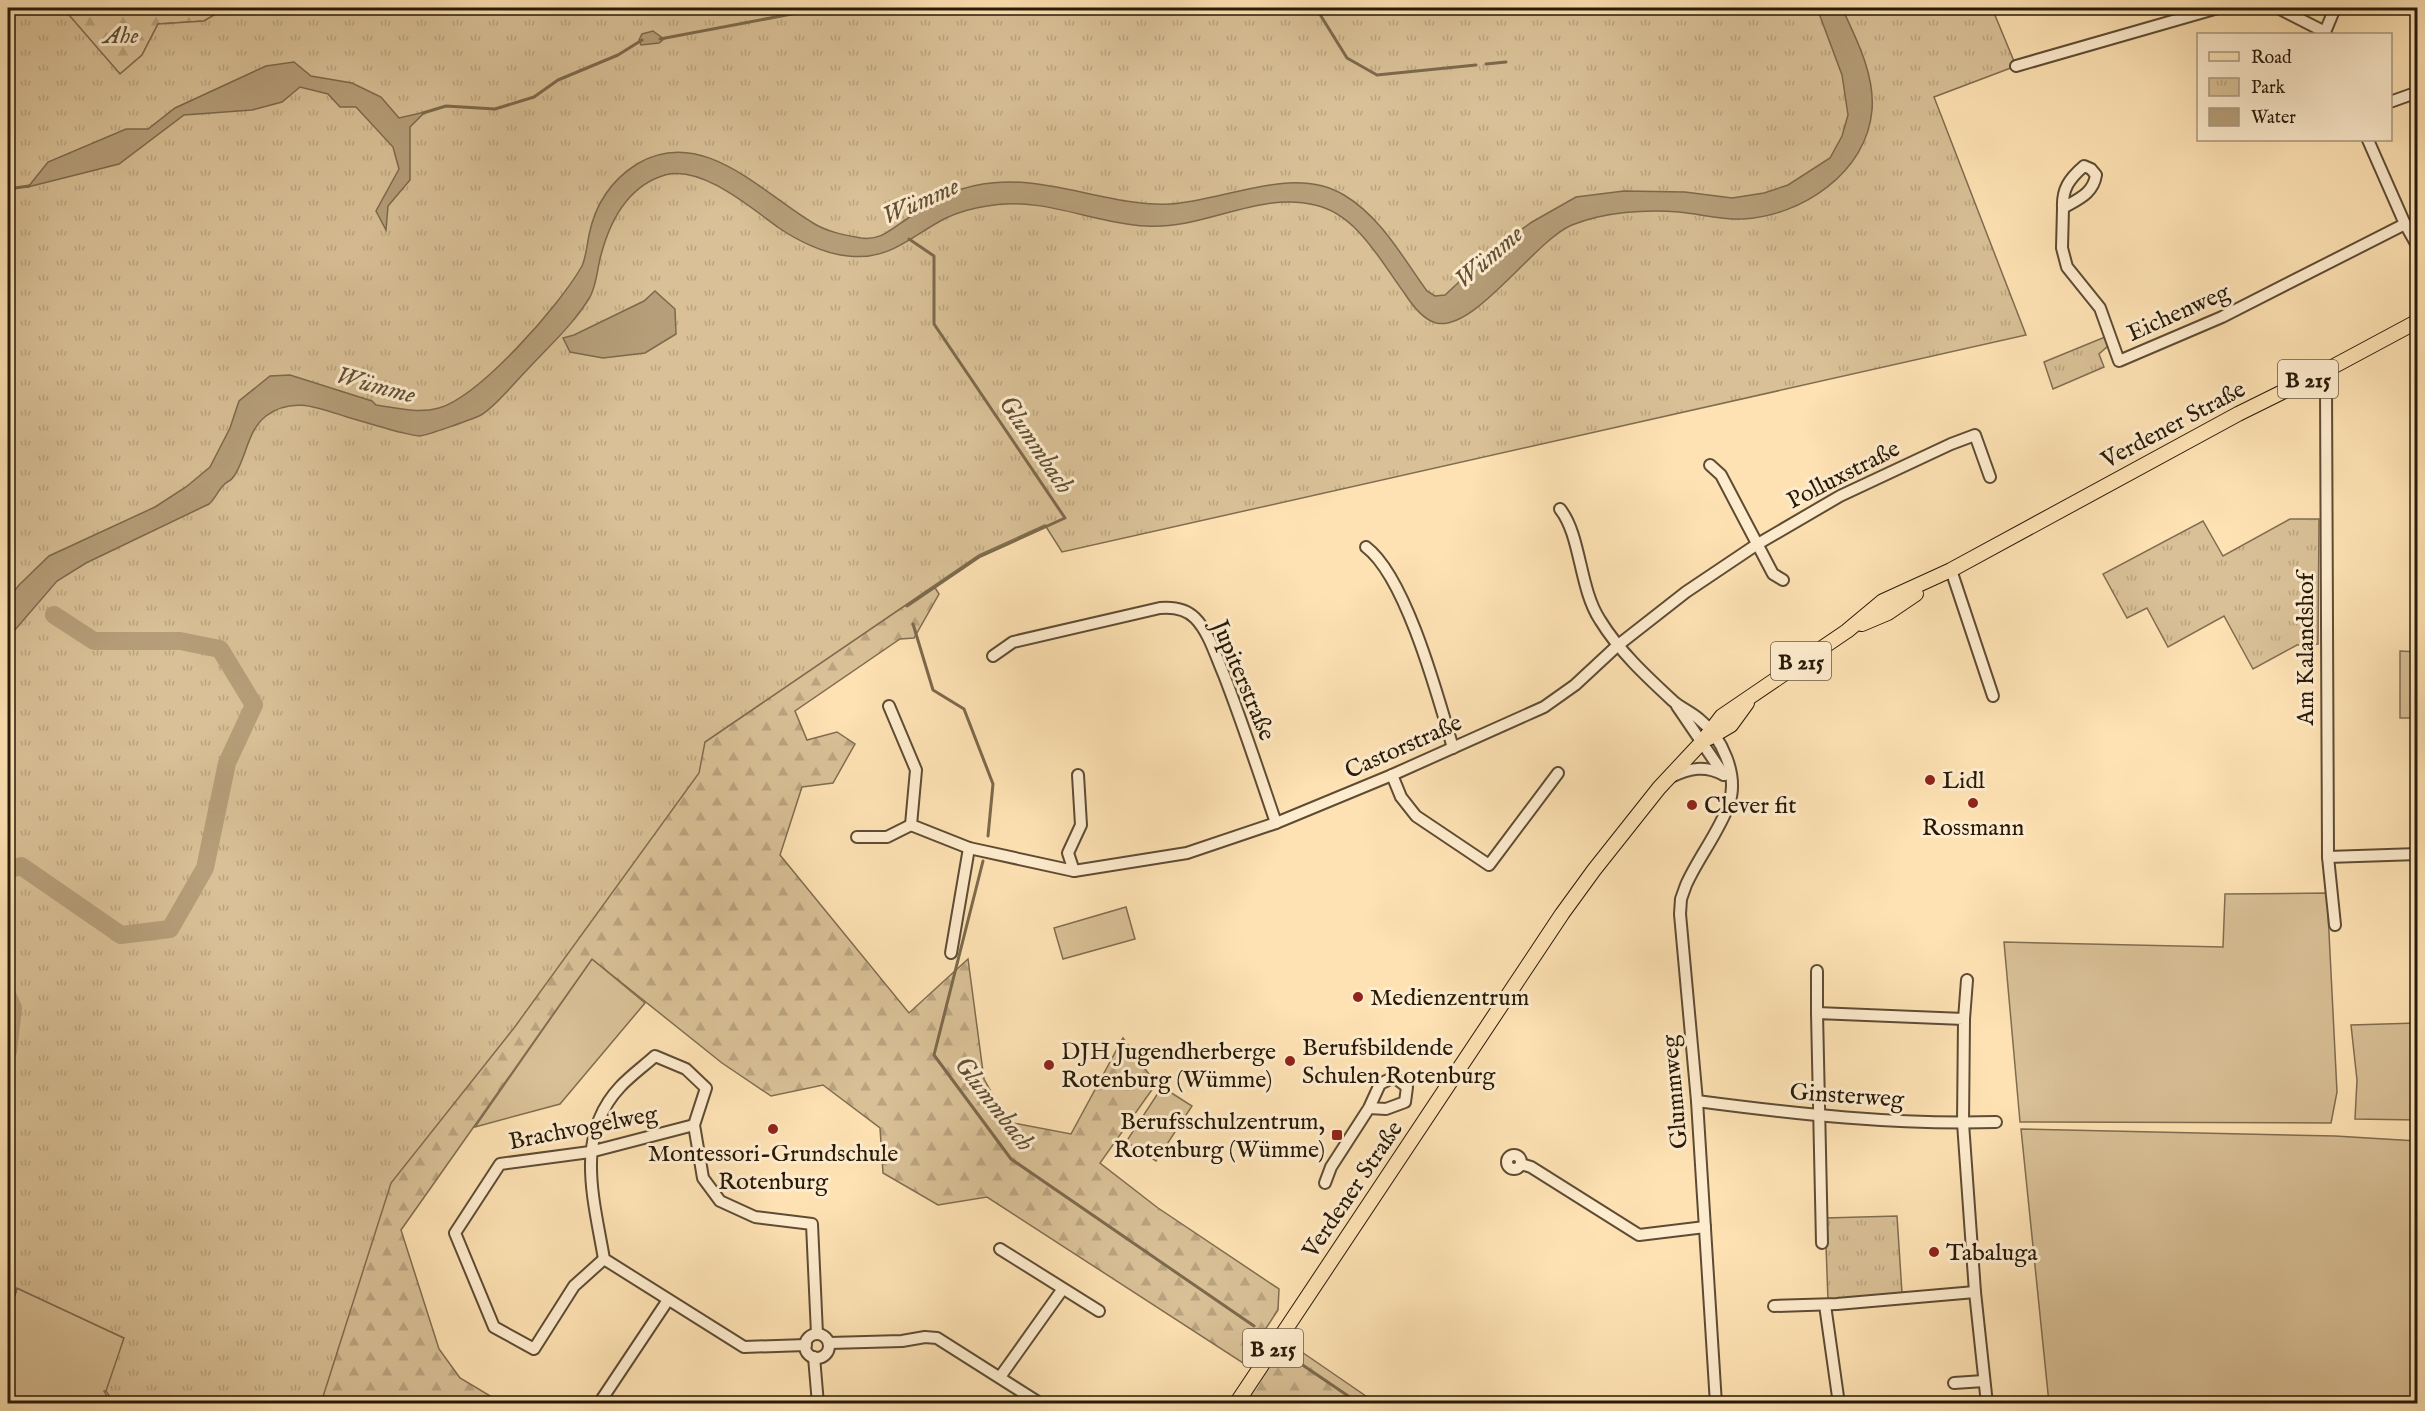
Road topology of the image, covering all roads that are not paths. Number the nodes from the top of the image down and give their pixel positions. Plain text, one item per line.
1 (2218, 8) edge
2 (2278, 8) edge
3 (2335, 8) edge
4 (2326, 33) edge
5 (2016, 66) dead end
6 (2418, 92) edge
7 (2392, 102) edge
8 (2368, 141) edge
9 (2063, 208) dead end
10 (2404, 224) junction
11 (2418, 247) edge
12 (2418, 321) edge
13 (2323, 372) junction
14 (1710, 465) dead end
15 (1990, 477) dead end
16 (1560, 509) dead end
17 (1756, 544) junction
18 (1366, 547) dead end
19 (1951, 570) junction
20 (1783, 580) dead end
21 (1617, 646) junction
22 (993, 656) dead end
23 (1993, 696) dead end
24 (1675, 703) junction
25 (889, 706) dead end
26 (1713, 731) junction
27 (1702, 742) junction
28 (1453, 748) junction
29 (1558, 773) dead end
30 (1078, 774) dead end
31 (1392, 775) junction
32 (1724, 775) junction
33 (1667, 778) junction
34 (1731, 789) junction
35 (1276, 823) junction
36 (911, 825) junction
37 (856, 837) dead end
38 (969, 848) junction
39 (2418, 854) edge
40 (2328, 856) junction
41 (1074, 871) junction
42 (2335, 925) dead end
43 (951, 953) dead end
44 (1817, 971) dead end
45 (1967, 980) dead end
46 (1817, 1013) junction
47 (1964, 1019) junction
48 (1697, 1101) junction
49 (1370, 1108) dead end
50 (1821, 1117) junction
51 (1996, 1122) dead end
52 (1963, 1123) junction
53 (694, 1125) junction
54 (590, 1152) junction
55 (1521, 1164) dead end
56 (1325, 1183) dead end
57 (1705, 1227) junction
58 (1822, 1243) dead end
59 (1000, 1249) dead end
60 (604, 1259) junction
61 (1062, 1290) junction
62 (1975, 1292) junction
63 (668, 1300) junction
64 (1825, 1305) junction
65 (1774, 1306) dead end
66 (1099, 1311) dead end
67 (817, 1334) junction
68 (829, 1343) junction
69 (806, 1345) junction
70 (814, 1357) junction
71 (1000, 1377) junction
72 (1984, 1381) junction
73 (1954, 1383) dead end
74 (603, 1404) edge
75 (818, 1404) edge
76 (1041, 1404) edge
77 (1236, 1404) edge
78 (1716, 1404) edge
79 (1839, 1404) edge
80 (1987, 1404) edge

1 - 5 street
2 - 4 street
3 - 4 street
6 - 7 street
8 - 10 street
9 - 10 street, Eichenweg
10 - 11 street
12 - 13 main road, Verdener Straße / B 215
13 - 19 main road, Verdener Straße / B 215
13 - 40 street, Am Kalandshof
14 - 17 street
15 - 17 street, Polluxstraße
16 - 21 street
17 - 20 street
17 - 21 street, Polluxstraße
18 - 28 street
19 - 23 street
19 - 26 main road, Verdener Straße / B 215
21 - 24 street
21 - 28 street, Castorstraße
22 - 35 street, Jupiterstraße
24 - 26 street
24 - 27 street
25 - 36 street
26 - 27 main road, Verdener Straße / B 215
26 - 34 street, Glummweg
27 - 32 street
27 - 33 main road, Verdener Straße / B 215
28 - 31 street, Castorstraße
29 - 31 street
30 - 41 street
31 - 35 street, Castorstraße
32 - 33 street
32 - 34 street
33 - 77 main road, Verdener Straße / B 215
34 - 48 street, Glummweg
35 - 41 street, Castorstraße
36 - 37 street
36 - 38 street
38 - 41 street
38 - 43 street
39 - 40 street
40 - 42 street, Am Kalandshof
44 - 46 street
45 - 47 street
46 - 47 street
46 - 50 street
47 - 52 street
48 - 50 street, Ginsterweg
48 - 57 street, Glummweg
49 - 56 street
50 - 52 street, Ginsterweg
50 - 58 street
51 - 52 street, Ginsterweg
52 - 62 street
53 - 54 street, Brachvogelweg
53 - 54 street
53 - 67 street
54 - 60 street
54 - 60 street, Brachvogelweg
55 - 57 street
57 - 78 street, Glummweg
59 - 61 street
60 - 63 street
61 - 66 street
61 - 71 street
62 - 64 street
62 - 72 street
63 - 69 street
63 - 74 street
64 - 65 street
64 - 79 street
67 - 68 street
67 - 69 street
68 - 70 street
68 - 71 street
69 - 70 street
70 - 75 street
71 - 76 street
72 - 73 street
72 - 80 street

